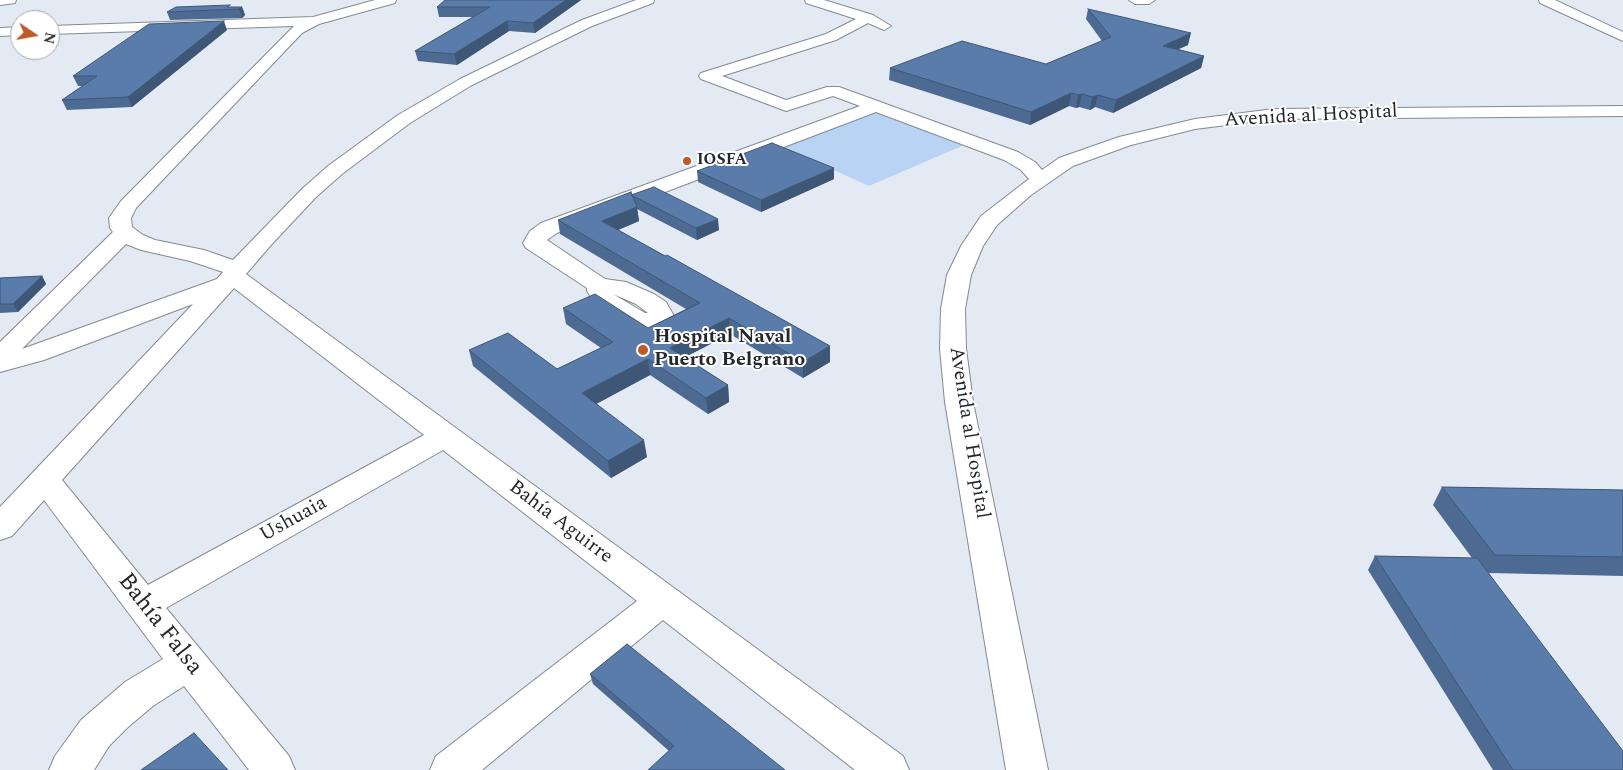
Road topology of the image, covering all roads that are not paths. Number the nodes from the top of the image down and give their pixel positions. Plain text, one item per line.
1 (0, 0) edge
2 (10, 0) edge
3 (390, 0) edge
4 (648, 0) edge
5 (811, 0) edge
6 (1135, 0) edge
7 (1149, 0) edge
8 (1545, 0) edge
9 (372, 3) edge
10 (868, 18) junction
11 (314, 21) junction
12 (884, 26) dead end
13 (60, 30) edge
14 (1623, 37) edge
15 (868, 103) junction
16 (1623, 111) edge
17 (950, 134) junction
18 (1066, 162) junction
19 (1040, 179) junction
20 (125, 232) junction
21 (232, 276) junction
22 (599, 285) dead end
23 (0, 358) edge
24 (0, 364) edge
25 (445, 436) junction
26 (45, 480) junction
27 (0, 528) edge
28 (663, 600) junction
29 (143, 604) junction
30 (188, 663) junction
31 (878, 767) edge
32 (70, 770) edge
33 (274, 770) edge
34 (452, 770) edge
35 (1027, 770) edge

1 - 2 street
3 - 9 street
4 - 21 street
5 - 10 street
6 - 7 street
8 - 14 street
9 - 11 street
10 - 12 street
10 - 15 street
11 - 13 street
11 - 20 street
15 - 17 street
15 - 22 street
16 - 18 street, Avenida al Hospital
17 - 18 street
17 - 19 street
18 - 19 street, Avenida al Hospital
19 - 35 street, Avenida al Hospital
20 - 21 street, Bahía Aguirre
20 - 23 street
21 - 24 street
21 - 25 street, Bahía Aguirre
21 - 26 street
25 - 28 street, Bahía Aguirre
25 - 29 street, Ushuaia
26 - 27 street
26 - 29 street, Bahía Falsa
28 - 31 street, Bahía Aguirre
28 - 34 street
29 - 30 street, Bahía Falsa
30 - 32 street
30 - 33 street, Bahía Falsa

